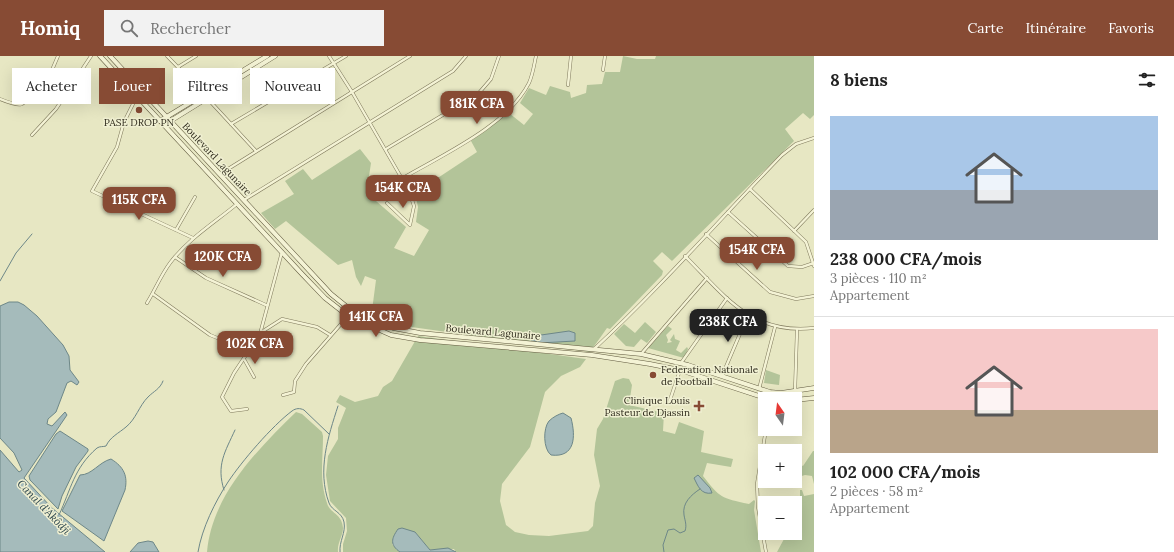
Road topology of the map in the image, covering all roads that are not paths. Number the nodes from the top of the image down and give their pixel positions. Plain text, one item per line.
1 (58, 56) edge
2 (91, 56) edge
3 (100, 56) edge
4 (110, 56) edge
5 (167, 56) edge
6 (196, 56) edge
7 (267, 56) edge
8 (275, 56) edge
9 (329, 56) edge
10 (346, 56) edge
11 (410, 56) edge
12 (466, 56) edge
13 (499, 56) edge
14 (536, 56) edge
15 (572, 56) edge
16 (605, 56) edge
17 (334, 64) junction
18 (178, 67) joint
19 (111, 68) edge
20 (603, 70) dead end
21 (242, 71) edge
22 (242, 76) edge
23 (568, 85) dead end
24 (352, 92) junction
25 (0, 99) edge
26 (133, 104) edge
27 (144, 104) edge
28 (188, 104) edge
29 (197, 104) edge
30 (213, 104) edge
31 (167, 117) junction
32 (160, 121) junction
33 (170, 121) junction
34 (231, 124) junction
35 (370, 124) junction
36 (164, 125) junction
37 (32, 135) dead end
38 (814, 135) edge
39 (814, 138) edge
40 (810, 139) junction
41 (386, 149) junction
42 (256, 151) junction
43 (220, 174) junction
44 (403, 178) junction
45 (750, 189) junction
46 (195, 197) dead end
47 (244, 200) junction
48 (387, 203) dead end
49 (237, 204) junction
50 (814, 210) edge
51 (728, 212) junction
52 (176, 230) junction
53 (794, 231) junction
54 (706, 234) junction
55 (193, 238) junction
56 (282, 252) junction
57 (175, 256) junction
58 (685, 256) junction
59 (814, 264) edge
60 (706, 278) junction
61 (153, 294) junction
62 (814, 296) edge
63 (727, 298) junction
64 (147, 303) dead end
65 (266, 305) junction
66 (748, 315) junction
67 (348, 316) junction
68 (774, 327) junction
69 (814, 328) edge
70 (797, 330) junction
71 (260, 334) junction
72 (330, 335) junction
73 (594, 349) junction
74 (249, 351) junction
75 (641, 354) junction
76 (244, 359) junction
77 (681, 363) junction
78 (680, 370) junction
79 (722, 376) junction
80 (254, 377) dead end
81 (814, 388) edge
82 (759, 389) junction
83 (795, 391) junction
84 (283, 395) dead end
85 (758, 396) edge
86 (814, 398) edge
87 (802, 399) edge
88 (669, 403) dead end
89 (247, 409) dead end
90 (765, 436) edge
91 (766, 552) edge

1 - 25 street
2 - 37 street
3 - 19 main road, Boulevard Lagunaire
4 - 31 main road, Boulevard Lagunaire
5 - 18 street
6 - 18 street
7 - 21 main road
8 - 22 main road
9 - 17 street
10 - 17 street
11 - 24 street
12 - 35 street
13 - 41 street
14 - 44 street
15 - 23 street
16 - 20 street
17 - 24 street
17 - 34 street
24 - 35 street
24 - 42 street
26 - 52 street
27 - 32 main road, Boulevard Lagunaire
28 - 31 main road
29 - 33 main road
30 - 34 street
31 - 32 main road
31 - 33 main road, Boulevard Lagunaire
32 - 36 main road, Boulevard Lagunaire
33 - 36 main road
33 - 43 main road, Boulevard Lagunaire
34 - 42 street
35 - 41 street
35 - 47 street
36 - 49 main road, Boulevard Lagunaire
38 - 40 street
39 - 40 street
40 - 45 street
41 - 44 street
42 - 43 street
43 - 47 main road, Boulevard Lagunaire
44 - 48 street
45 - 51 street
45 - 53 street
46 - 52 street
47 - 73 main road, Boulevard Lagunaire
49 - 55 street
49 - 56 main road, Boulevard Lagunaire
50 - 53 street
51 - 54 street
51 - 59 street
52 - 55 street
53 - 59 street
54 - 58 street
54 - 62 street
55 - 57 street
56 - 65 street
56 - 67 main road, Boulevard Lagunaire
57 - 61 street
57 - 65 street
58 - 60 street
58 - 73 street
60 - 63 street
60 - 75 street
61 - 64 street
61 - 74 street
63 - 66 street
63 - 77 street
65 - 71 street
66 - 68 street
66 - 79 street
67 - 72 street
67 - 78 main road, Boulevard Lagunaire
68 - 70 street
68 - 82 street
69 - 70 street
70 - 83 street
71 - 72 street
71 - 74 street
72 - 84 street
73 - 75 main road, Boulevard Lagunaire
74 - 76 street
75 - 77 main road, Boulevard Lagunaire
76 - 80 street
76 - 89 street
77 - 79 main road, Boulevard Lagunaire
78 - 85 main road, Boulevard Lagunaire
78 - 88 street
79 - 82 main road, Boulevard Lagunaire
81 - 83 main road, Boulevard Lagunaire
82 - 83 main road, Boulevard Lagunaire
86 - 87 main road
90 - 91 street

